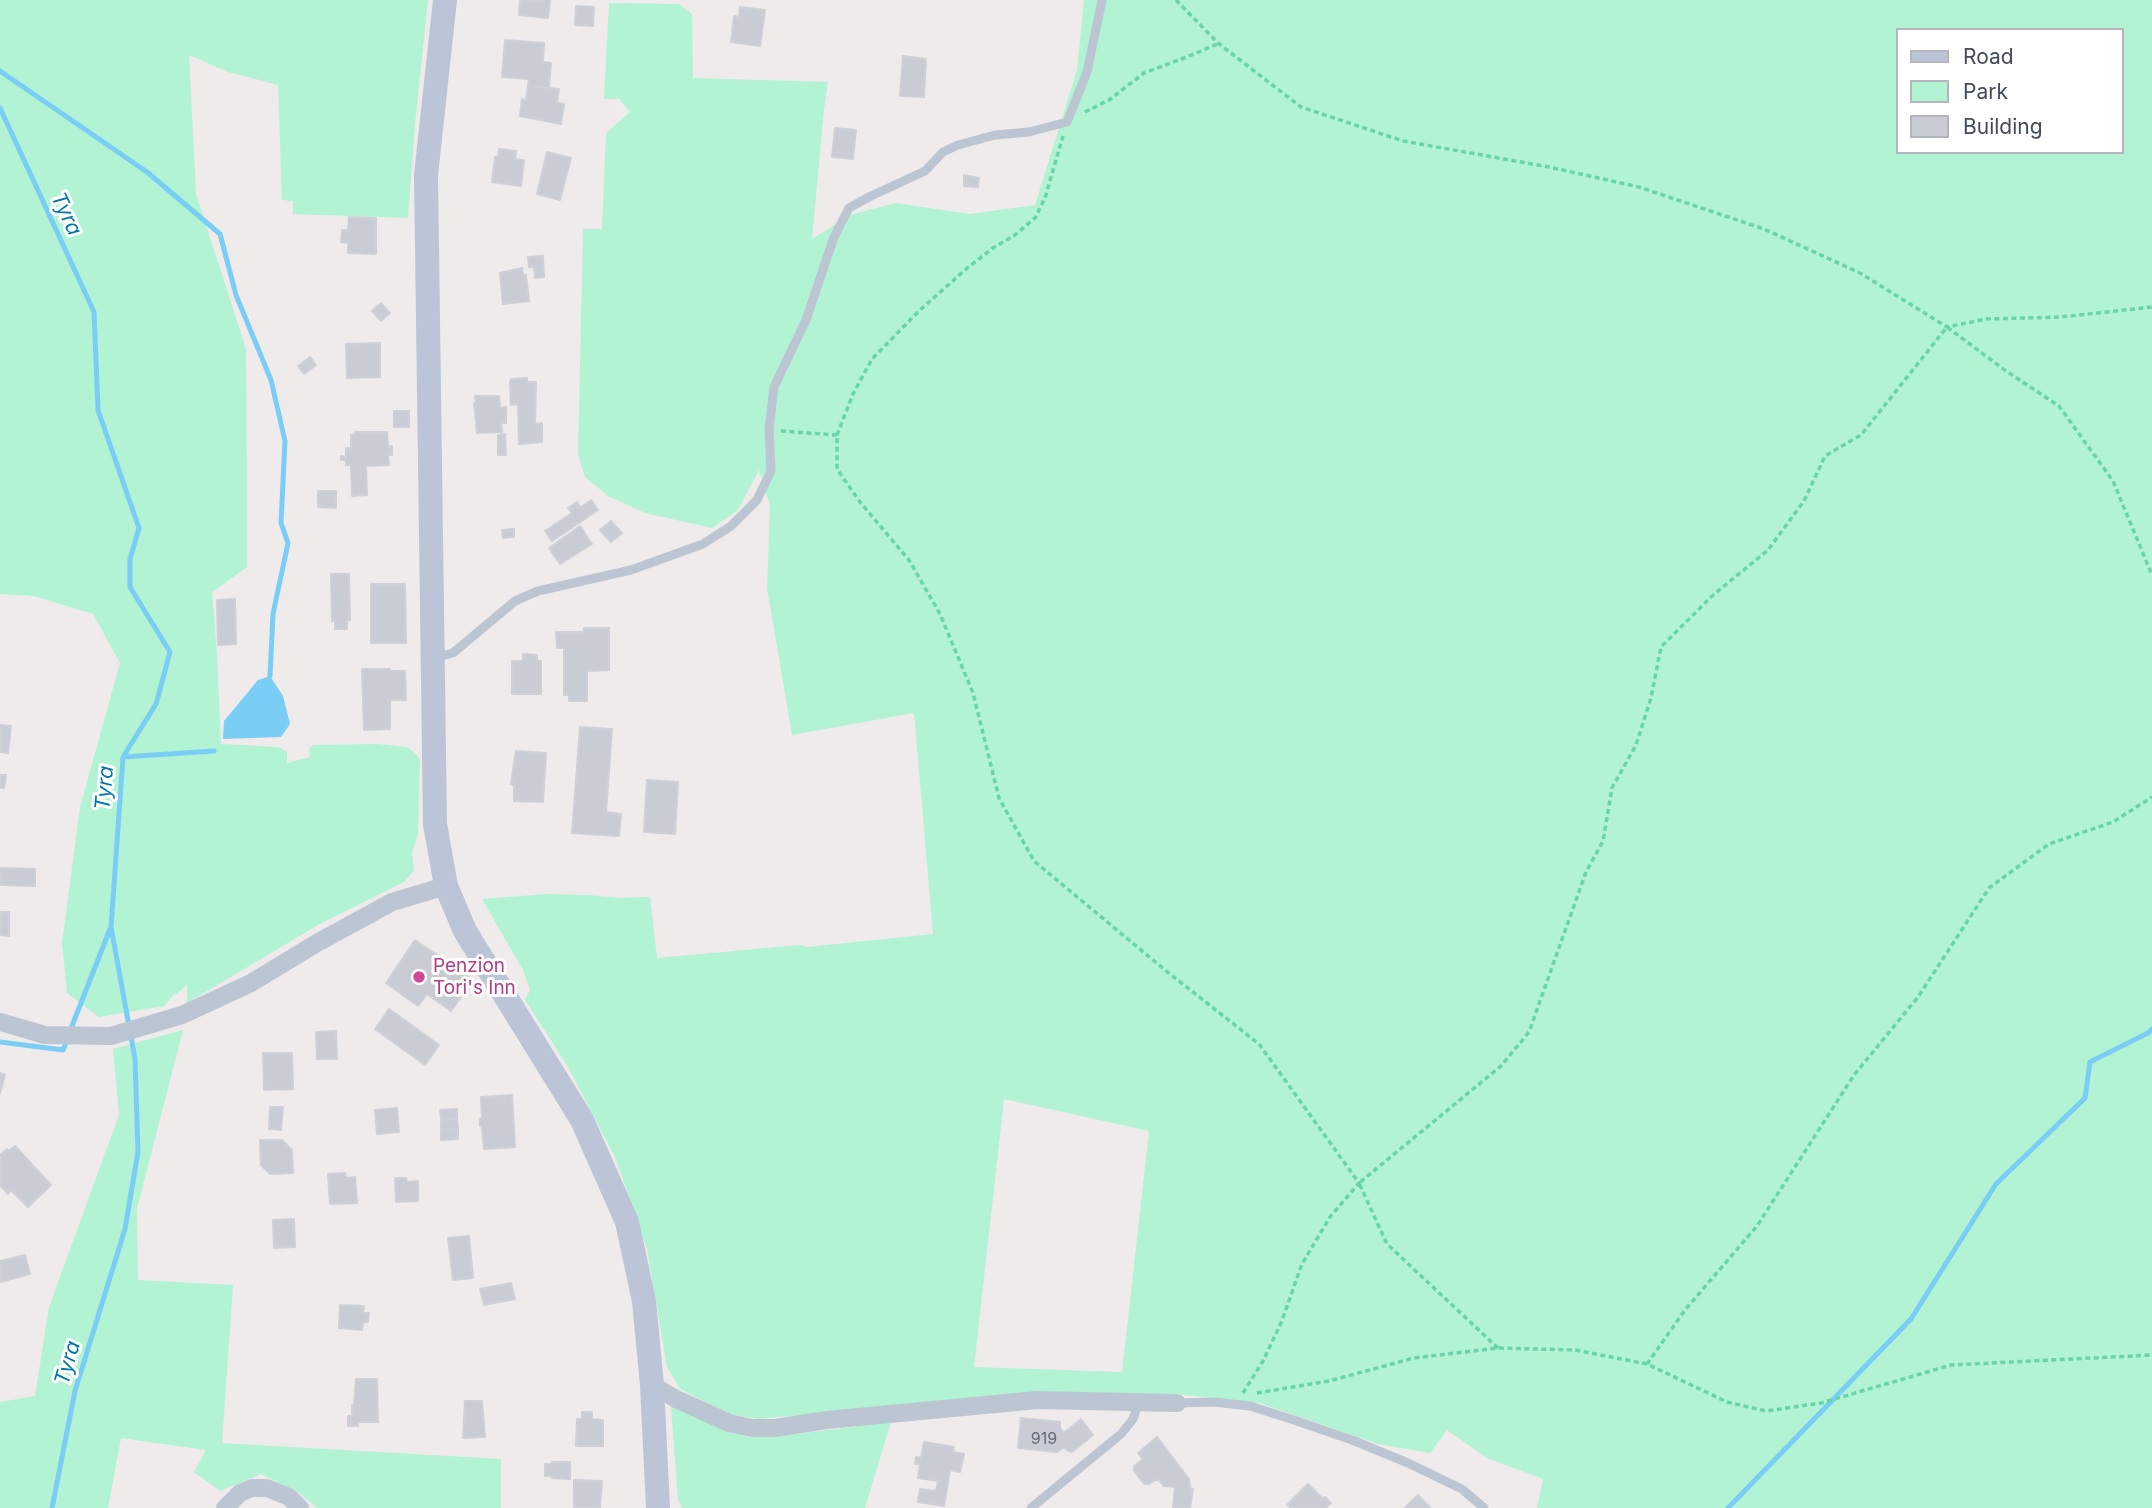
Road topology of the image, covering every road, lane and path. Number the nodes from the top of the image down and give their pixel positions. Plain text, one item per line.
1 (445, 0) edge
2 (1102, 0) edge
3 (1176, 0) edge
4 (1218, 43) junction
5 (1067, 122) junction
6 (2152, 307) edge
7 (1947, 327) junction
8 (769, 429) junction
9 (837, 435) junction
10 (2152, 575) edge
11 (433, 658) junction
12 (2152, 797) edge
13 (446, 886) junction
14 (0, 1021) edge
15 (1359, 1183) junction
16 (1498, 1348) junction
17 (2152, 1355) edge
18 (1647, 1364) junction
19 (652, 1385) junction
20 (1139, 1402) junction
21 (1177, 1403) joint
22 (225, 1508) edge
23 (300, 1508) edge
24 (658, 1508) edge
25 (1031, 1508) edge
26 (1484, 1508) edge

1 - 11 street
2 - 5 lane
3 - 4 path
4 - 5 path
4 - 7 path
5 - 8 lane
5 - 9 path
6 - 7 path
7 - 10 path
7 - 15 path
8 - 9 path
8 - 11 lane
9 - 15 path
11 - 13 street
12 - 18 path
13 - 14 street
13 - 19 street
15 - 16 path
15 - 16 path
16 - 18 path
17 - 18 path
19 - 20 street
19 - 24 street
20 - 21 street
20 - 25 lane
21 - 26 lane
22 - 23 street

